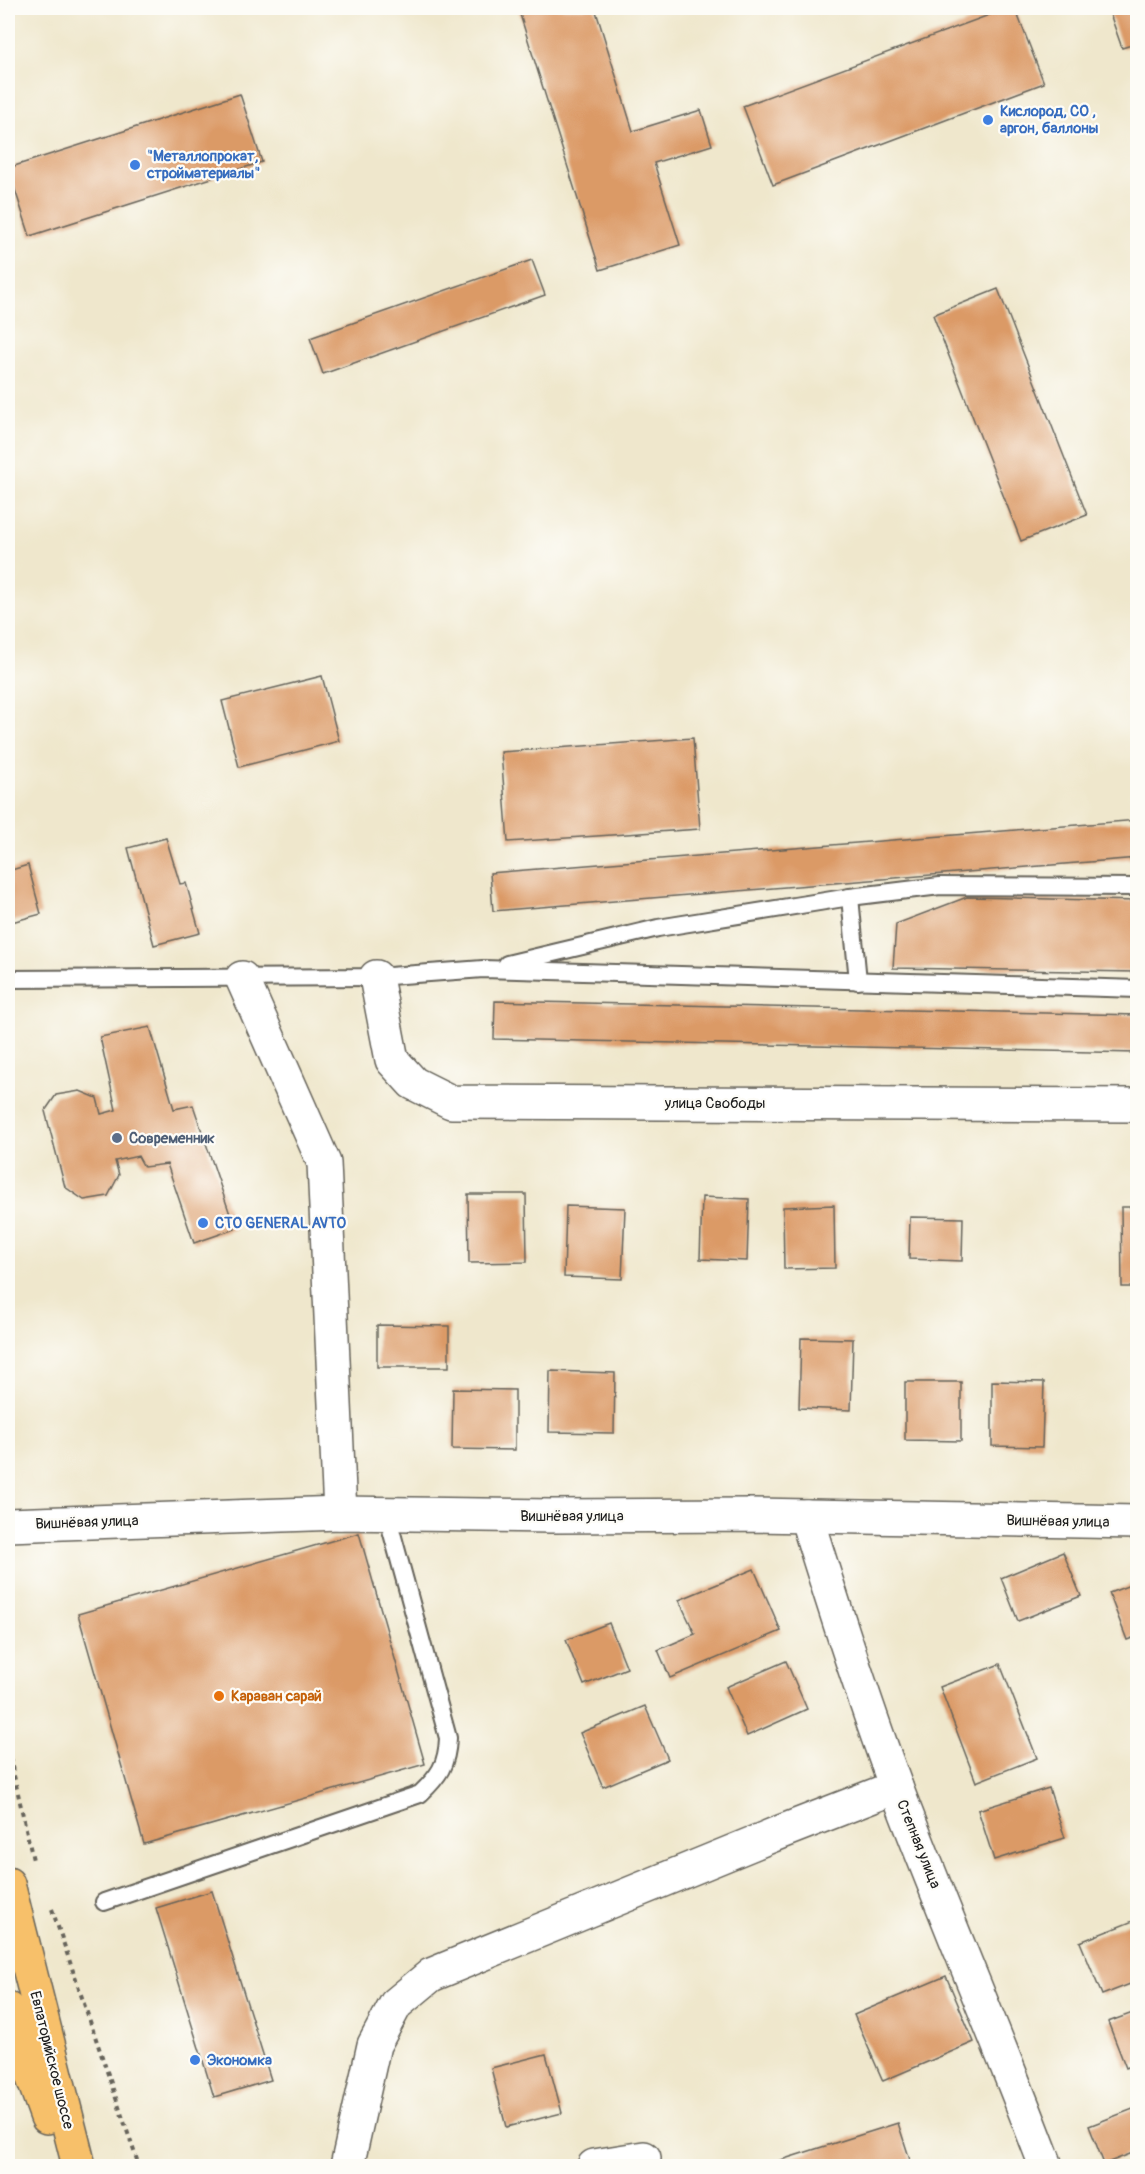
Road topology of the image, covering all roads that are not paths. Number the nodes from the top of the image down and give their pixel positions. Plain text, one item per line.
1 (1137, 887) edge
2 (850, 897) junction
3 (483, 969) junction
4 (376, 977) junction
5 (242, 978) junction
6 (8, 979) edge
7 (858, 981) junction
8 (1137, 989) edge
9 (1137, 1105) edge
10 (340, 1513) junction
11 (387, 1515) junction
12 (806, 1516) junction
13 (1137, 1522) edge
14 (8, 1525) edge
15 (896, 1787) junction
16 (22, 1877) edge
17 (104, 1902) dead end
18 (8, 2009) edge
19 (644, 2158) dead end
20 (66, 2166) edge
21 (79, 2166) edge
22 (347, 2166) edge
23 (594, 2166) edge
24 (1046, 2166) edge

1 - 2 lane
2 - 3 lane
2 - 7 lane
3 - 4 lane
3 - 7 lane
4 - 5 lane
4 - 9 street, улица Свободы
5 - 6 lane
5 - 10 street
7 - 8 lane
10 - 11 street, Вишнёвая улица
10 - 14 street, Вишнёвая улица
11 - 12 street, Вишнёвая улица
11 - 17 lane
12 - 13 street, Вишнёвая улица
12 - 15 street, Степная улица
15 - 22 street
15 - 24 street, Степная улица
16 - 21 main road, Евпаторийское шоссе
18 - 20 main road, Евпаторийское шоссе
19 - 23 street

